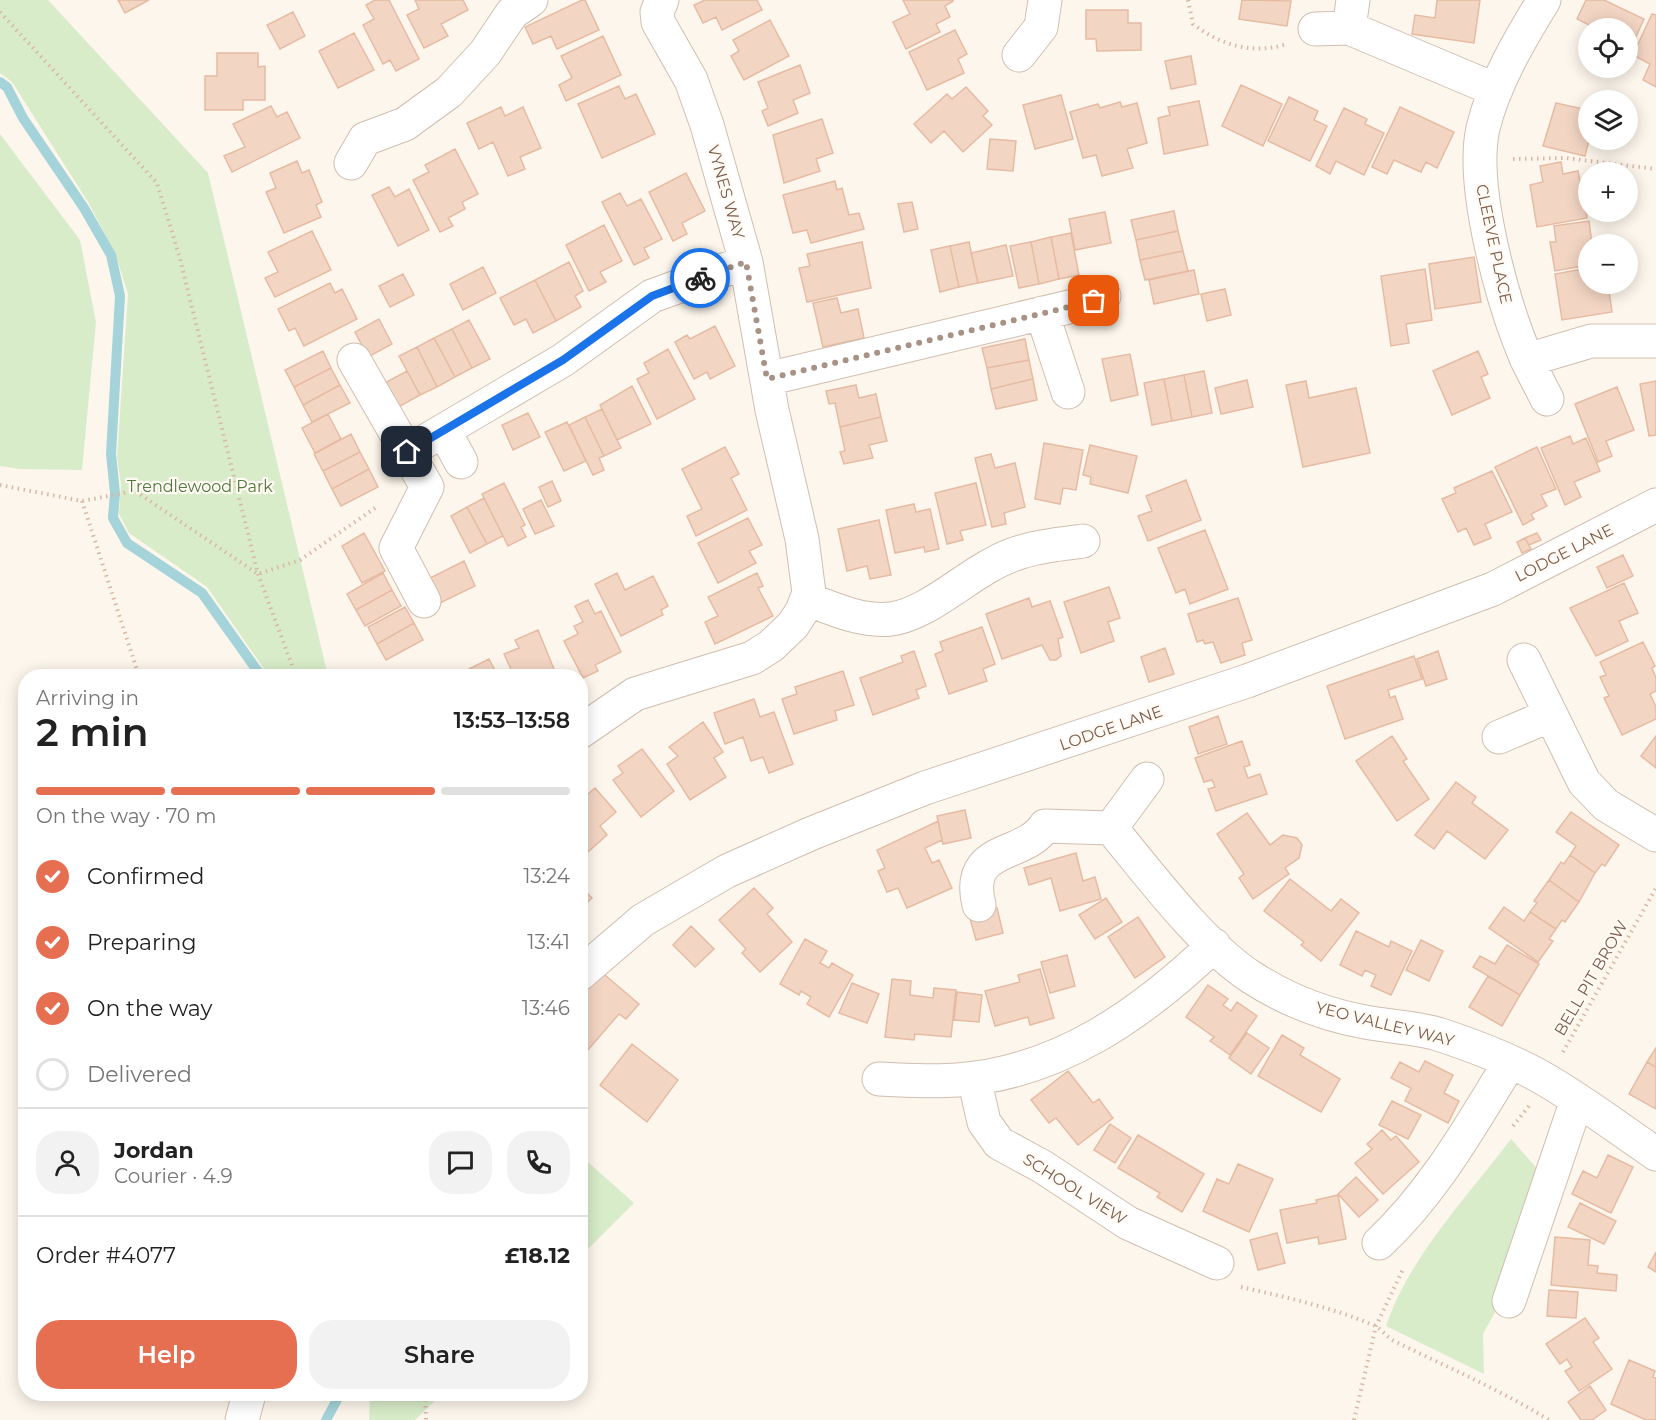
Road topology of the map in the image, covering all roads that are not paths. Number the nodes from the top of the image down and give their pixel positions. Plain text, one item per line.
1 (531, 0) edge
2 (1544, 0) edge
3 (657, 2) edge
4 (1351, 14) edge
5 (1048, 24) edge
6 (1315, 29) road end
7 (1018, 55) dead end
8 (1496, 90) junction
9 (357, 143) dead end
10 (746, 262) junction
11 (1104, 296) dead end
12 (1042, 313) junction
13 (1656, 341) edge
14 (354, 360) dead end
15 (1527, 360) junction
16 (767, 379) junction
17 (1068, 392) dead end
18 (1547, 399) dead end
19 (444, 430) junction
20 (407, 452) junction
21 (461, 462) dead end
22 (1656, 505) edge
23 (1083, 542) dead end
24 (807, 599) junction
25 (424, 601) dead end
26 (1524, 660) dead end
27 (1551, 715) junction
28 (588, 726) edge
29 (1499, 737) dead end
30 (1147, 779) dead end
31 (1111, 828) junction
32 (1656, 836) edge
33 (980, 904) dead end
34 (1214, 945) junction
35 (588, 967) edge
36 (1510, 1062) junction
37 (974, 1078) junction
38 (879, 1079) dead end
39 (1577, 1100) junction
40 (1656, 1154) edge
41 (1379, 1243) dead end
42 (1227, 1274) road end
43 (1509, 1302) dead end
44 (247, 1401) edge
45 (243, 1420) edge

1 - 9 street
2 - 8 street, CLEEVE PLACE
3 - 10 street, VYNES WAY
4 - 6 street
4 - 8 street
5 - 7 street
8 - 15 street, CLEEVE PLACE
10 - 16 street, VYNES WAY
10 - 19 street
11 - 12 street
12 - 16 street
12 - 17 street
13 - 15 street
14 - 20 street
15 - 18 street, CLEEVE PLACE
16 - 24 street, VYNES WAY
19 - 20 street
19 - 21 street
20 - 25 street
22 - 35 street, LODGE LANE
23 - 24 street
24 - 28 street
26 - 27 street
27 - 29 street
27 - 32 street
30 - 31 street
31 - 33 street
31 - 34 street, YEO VALLEY WAY
34 - 36 street, YEO VALLEY WAY
34 - 37 street
36 - 39 street, YEO VALLEY WAY
36 - 41 street
37 - 38 street
37 - 42 street, SCHOOL VIEW
39 - 40 street, YEO VALLEY WAY
39 - 43 street
44 - 45 street

